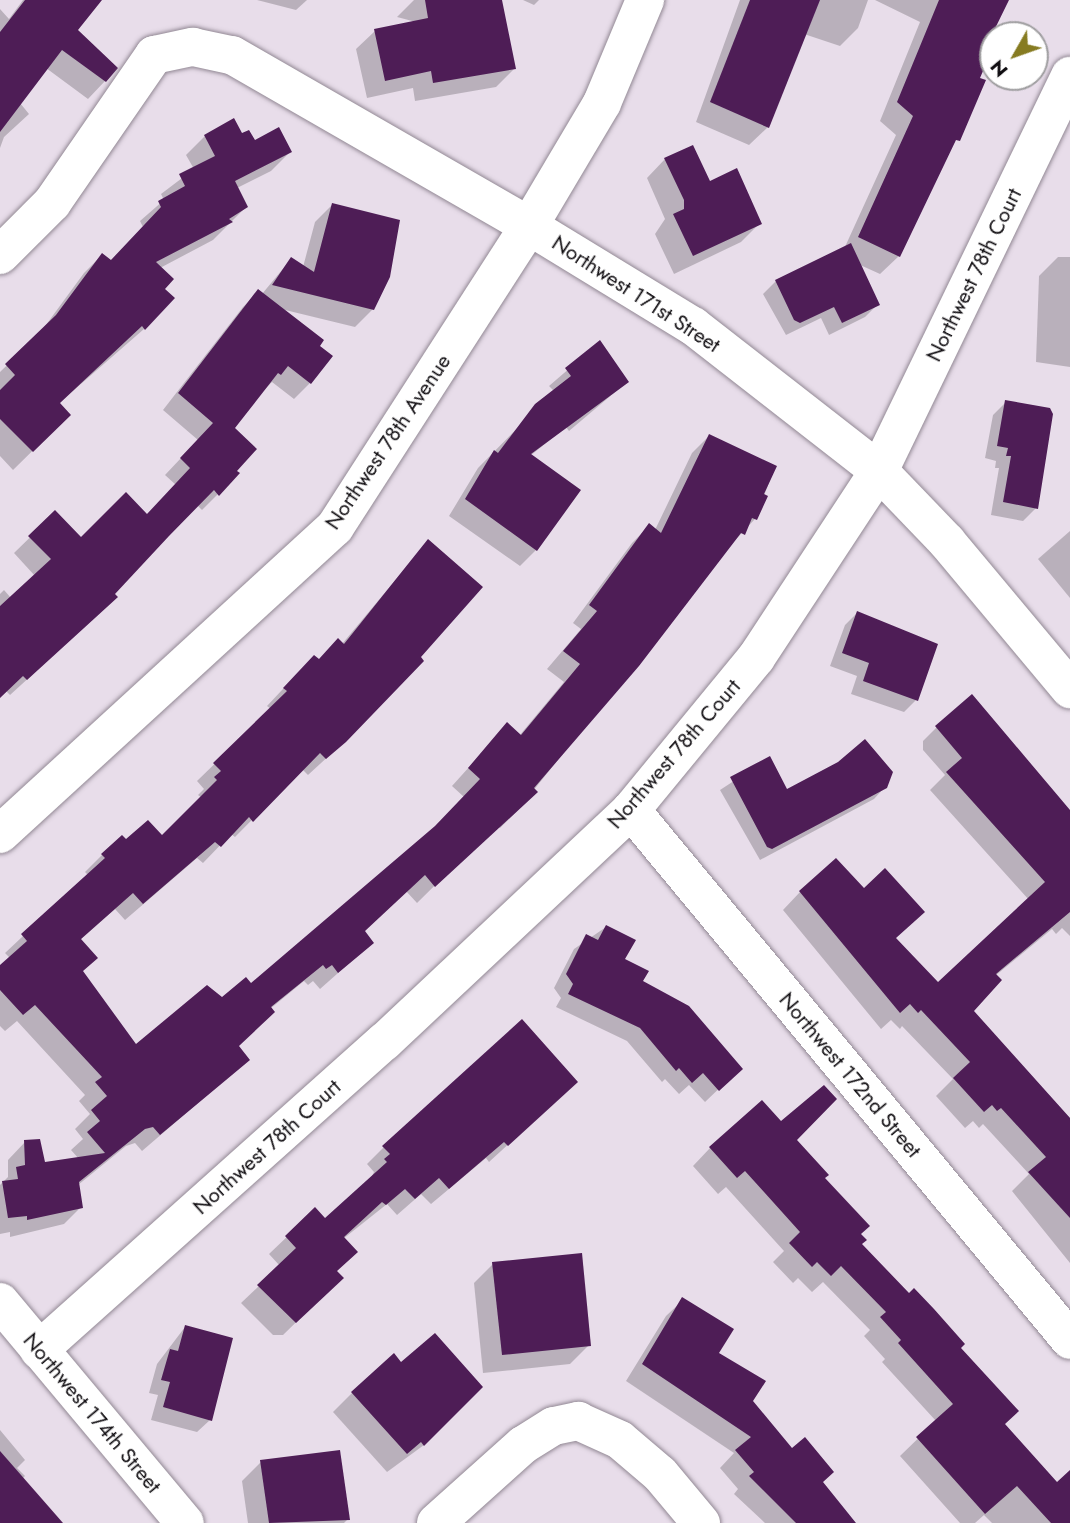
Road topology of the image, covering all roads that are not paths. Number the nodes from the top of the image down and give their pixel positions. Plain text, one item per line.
1 (645, 0) edge
2 (1070, 76) edge
3 (529, 226) junction
4 (0, 255) edge
5 (879, 471) junction
6 (1070, 689) edge
7 (631, 810) junction
8 (0, 834) edge
9 (0, 1302) edge
10 (1070, 1340) edge
11 (39, 1350) junction
12 (185, 1523) edge
13 (436, 1523) edge
14 (701, 1523) edge

1 - 3 street, Northwest 78th Avenue
2 - 5 street, Northwest 78th Court
3 - 4 street, Northwest 171st Street
3 - 5 street, Northwest 171st Street
3 - 8 street, Northwest 78th Avenue
5 - 6 street, Northwest 171st Street
5 - 7 street, Northwest 78th Court
7 - 10 street, Northwest 172nd Street
7 - 11 street, Northwest 78th Court
9 - 11 street, Northwest 174th Street
11 - 12 street, Northwest 174th Street
13 - 14 street

